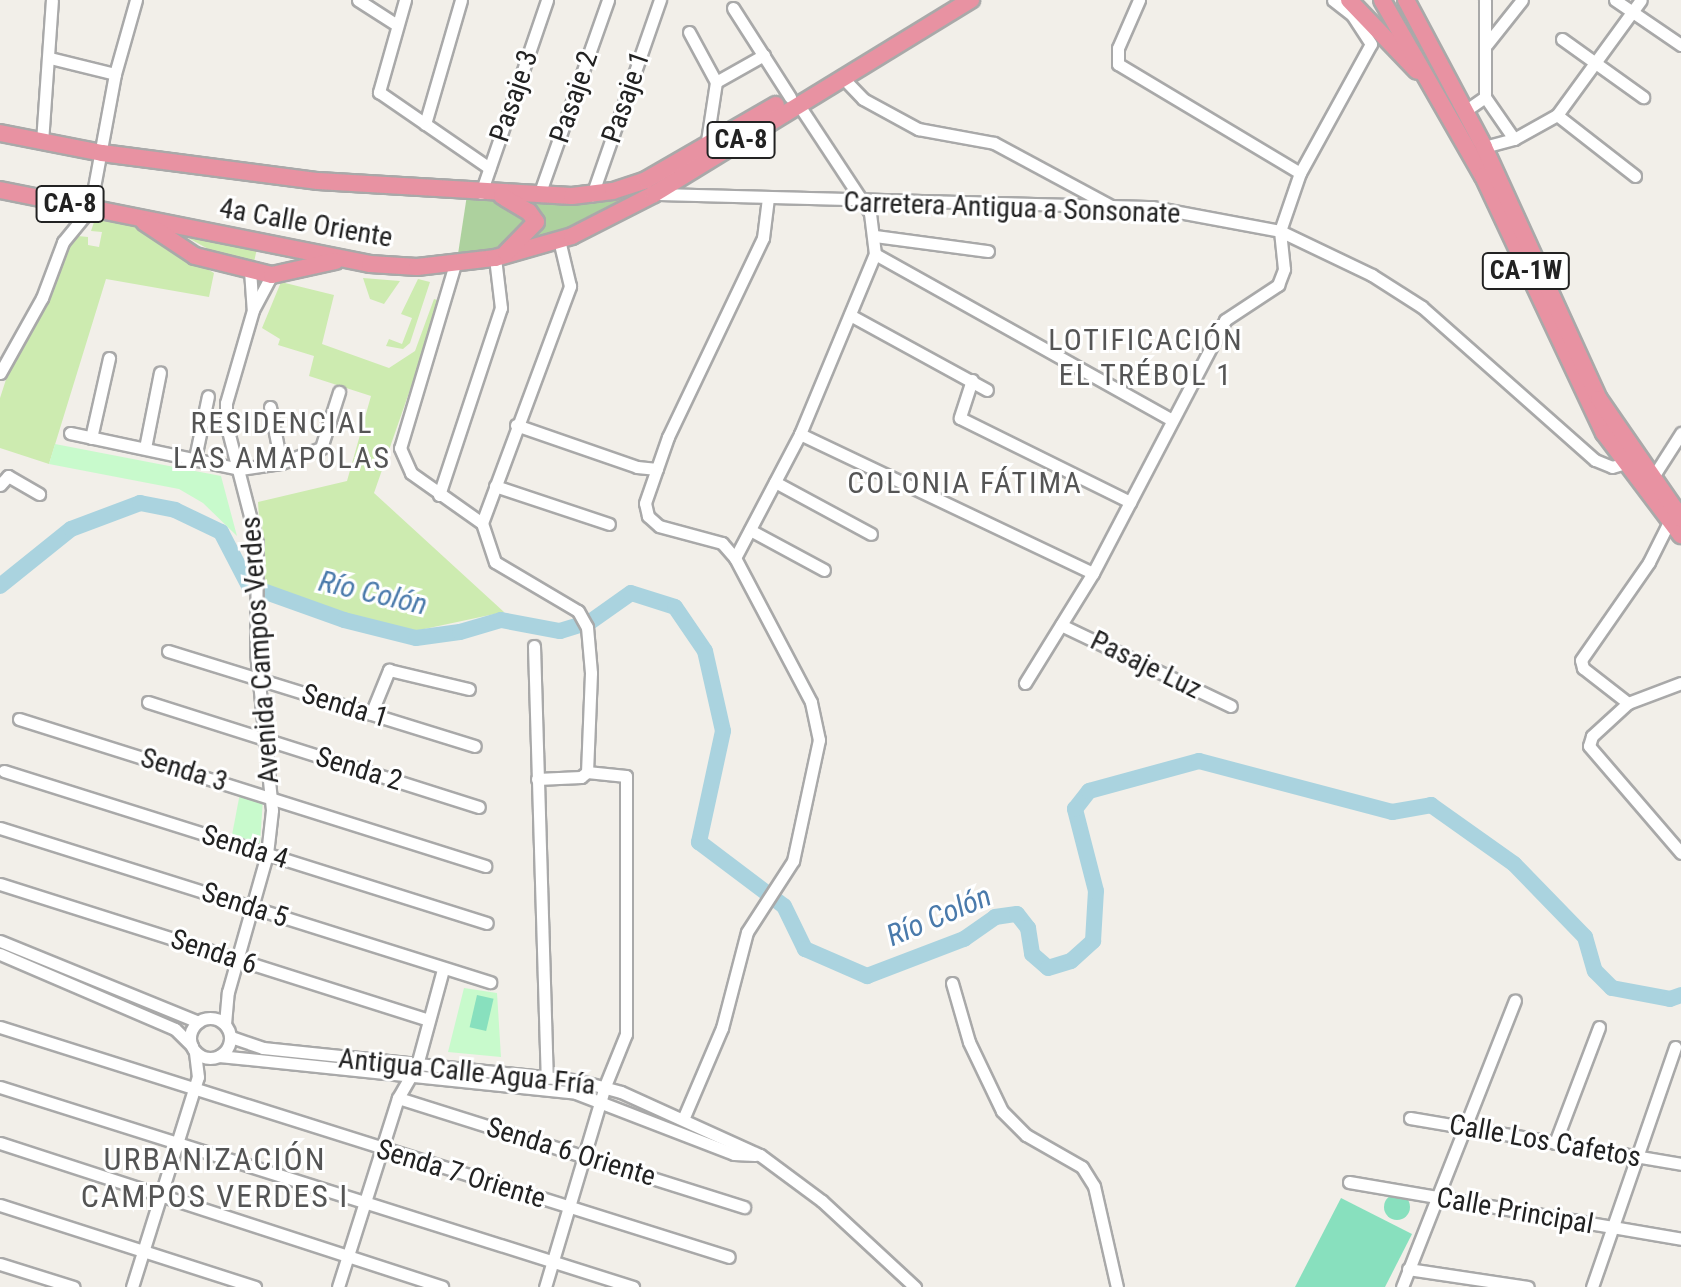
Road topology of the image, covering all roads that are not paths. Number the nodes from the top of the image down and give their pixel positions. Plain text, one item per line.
1 (52, 0) edge
2 (136, 0) edge
3 (358, 0) edge
4 (405, 0) edge
5 (461, 0) edge
6 (547, 0) edge
7 (608, 0) edge
8 (660, 0) edge
9 (951, 0) edge
10 (971, 0) edge
11 (1139, 0) edge
12 (1333, 0) edge
13 (1382, 0) edge
14 (1406, 0) edge
15 (1485, 0) edge
16 (1522, 0) edge
17 (1615, 0) edge
18 (1641, 0) edge
19 (1350, 7) edge
20 (733, 8) dead end
21 (1632, 13) junction
22 (397, 25) junction
23 (689, 32) dead end
24 (1562, 39) dead end
25 (1487, 44) junction
26 (1681, 45) edge
27 (764, 55) junction
28 (50, 58) junction
29 (1596, 63) junction
30 (115, 74) junction
31 (842, 77) junction
32 (716, 82) junction
33 (1439, 97) junction
34 (1485, 97) junction
35 (1643, 97) dead end
36 (794, 100) junction
37 (1465, 111) junction
38 (1557, 115) junction
39 (425, 124) junction
40 (0, 133) edge
41 (1514, 139) junction
42 (42, 142) junction
43 (706, 147) junction
44 (1484, 147) junction
45 (102, 153) junction
46 (489, 168) junction
47 (1300, 173) junction
48 (1635, 176) dead end
49 (0, 190) edge
50 (488, 193) junction
51 (654, 194) junction
52 (539, 195) junction
53 (592, 195) junction
54 (768, 198) junction
55 (864, 201) junction
56 (1113, 207) junction
57 (90, 209) junction
58 (140, 219) junction
59 (1280, 231) junction
60 (875, 236) junction
61 (559, 240) junction
62 (988, 251) dead end
63 (875, 254) junction
64 (498, 257) junction
65 (340, 259) junction
66 (455, 264) junction
67 (250, 270) junction
68 (272, 275) junction
69 (253, 310) junction
70 (850, 315) junction
71 (109, 358) dead end
72 (160, 372) dead end
73 (0, 373) edge
74 (972, 380) junction
75 (987, 390) dead end
76 (339, 392) dead end
77 (208, 396) dead end
78 (270, 407) dead end
79 (1172, 420) junction
80 (516, 425) junction
81 (70, 433) dead end
82 (1681, 433) edge
83 (800, 434) junction
84 (91, 438) junction
85 (145, 448) junction
86 (195, 458) junction
87 (281, 463) junction
88 (1625, 463) junction
89 (240, 469) junction
90 (657, 469) junction
91 (1651, 481) junction
92 (775, 482) junction
93 (0, 485) edge
94 (495, 486) junction
95 (39, 494) dead end
96 (439, 495) junction
97 (1130, 502) junction
98 (1675, 520) edge
99 (482, 523) junction
100 (609, 524) dead end
101 (750, 530) junction
102 (871, 534) dead end
103 (1681, 535) edge
104 (735, 558) junction
105 (824, 570) dead end
106 (1093, 573) junction
107 (1061, 625) junction
108 (534, 646) dead end
109 (168, 651) dead end
110 (260, 679) junction
111 (1025, 683) dead end
112 (1681, 683) edge
113 (469, 689) dead end
114 (148, 702) dead end
115 (1628, 703) junction
116 (1231, 706) dead end
117 (371, 714) junction
118 (19, 719) dead end
119 (263, 739) junction
120 (475, 746) dead end
121 (4, 771) dead end
122 (587, 772) junction
123 (537, 779) junction
124 (272, 797) junction
125 (479, 807) dead end
126 (0, 828) edge
127 (1681, 853) edge
128 (267, 854) junction
129 (485, 866) dead end
130 (0, 884) edge
131 (252, 907) junction
132 (487, 923) dead end
133 (0, 941) edge
134 (0, 954) edge
135 (237, 960) junction
136 (443, 969) junction
137 (490, 982) dead end
138 (952, 983) dead end
139 (228, 992) junction
140 (1515, 1000) dead end
141 (201, 1020) junction
142 (428, 1020) junction
143 (225, 1024) junction
144 (0, 1027) edge
145 (1599, 1027) dead end
146 (231, 1037) junction
147 (1675, 1047) dead end
148 (194, 1049) junction
149 (217, 1056) junction
150 (417, 1065) junction
151 (198, 1077) junction
152 (407, 1078) junction
153 (547, 1078) junction
154 (605, 1086) junction
155 (0, 1087) edge
156 (193, 1091) junction
157 (398, 1098) junction
158 (604, 1100) junction
159 (684, 1117) junction
160 (1410, 1118) dead end
161 (1464, 1128) junction
162 (0, 1143) edge
163 (1555, 1143) junction
164 (176, 1145) junction
165 (381, 1150) junction
166 (760, 1155) junction
167 (587, 1157) junction
168 (1637, 1157) junction
169 (1681, 1164) edge
170 (1349, 1182) dead end
171 (161, 1194) junction
172 (1437, 1196) junction
173 (365, 1204) junction
174 (0, 1205) edge
175 (571, 1207) junction
176 (744, 1207) dead end
177 (1613, 1229) junction
178 (1681, 1239) edge
179 (145, 1250) junction
180 (348, 1257) junction
181 (729, 1257) dead end
182 (553, 1262) junction
183 (0, 1264) edge
184 (1408, 1269) junction
185 (74, 1287) edge
186 (132, 1287) edge
187 (255, 1287) edge
188 (338, 1287) edge
189 (442, 1287) edge
190 (545, 1287) edge
191 (633, 1287) edge
192 (915, 1287) edge
193 (1117, 1287) edge
194 (1402, 1287) edge
195 (1528, 1287) edge
196 (1592, 1287) edge

1 - 28 street
2 - 30 street
3 - 22 street
4 - 22 street
5 - 39 street
6 - 46 street, Pasaje 3
7 - 52 street, Pasaje 2
8 - 53 street, Pasaje 1
9 - 36 highway, 4a Calle Oriente / CA-8
10 - 31 highway, 4a Calle Oriente / CA-8
11 - 47 street
12 - 19 street
13 - 33 highway, CA-1W
14 - 37 highway, CA-1W
15 - 25 street
16 - 25 street
17 - 21 street
18 - 21 street
19 - 33 highway
19 - 47 street
20 - 27 street
21 - 26 street
21 - 29 street
22 - 39 street
23 - 32 street
24 - 29 street
25 - 34 street
27 - 32 street
27 - 36 street
28 - 30 street
28 - 42 street
29 - 35 street
29 - 38 street
30 - 45 street
31 - 36 highway, 4a Calle Oriente / CA-8
31 - 56 street
32 - 43 street
33 - 88 highway, CA-1W
34 - 37 street
34 - 41 street
36 - 43 highway, 4a Calle Oriente / CA-8
36 - 51 highway, 4a Calle Oriente / CA-8
36 - 55 street
37 - 44 highway, CA-1W
38 - 41 street
38 - 48 street
39 - 46 street
40 - 42 highway, 4a Calle Oriente / CA-8
41 - 44 street
42 - 45 highway, 4a Calle Oriente / CA-8
43 - 53 highway, 4a Calle Oriente / CA-8
44 - 91 highway, CA-1W
45 - 50 highway, 4a Calle Oriente / CA-8
45 - 57 street
46 - 50 street, Pasaje 3
47 - 59 street
49 - 57 highway, 4a Calle Oriente / CA-8
50 - 52 highway, 4a Calle Oriente / CA-8
50 - 64 highway
51 - 54 street, Carretera Antigua a Sonsonate
51 - 61 highway, 4a Calle Oriente / CA-8
52 - 53 highway, 4a Calle Oriente / CA-8
54 - 55 street, Carretera Antigua a Sonsonate
54 - 90 street
55 - 56 street, Carretera Antigua a Sonsonate
55 - 60 street
56 - 59 street, Carretera Antigua a Sonsonate
57 - 58 highway, 4a Calle Oriente / CA-8
57 - 73 street
58 - 65 highway, 4a Calle Oriente / CA-8
58 - 67 highway
59 - 79 street
59 - 88 street, Carretera Antigua a Sonsonate
60 - 62 street
60 - 63 street
61 - 64 highway, 4a Calle Oriente / CA-8
61 - 80 street
63 - 70 street
63 - 79 street
64 - 66 highway, 4a Calle Oriente / CA-8
64 - 96 street
65 - 66 highway, 4a Calle Oriente / CA-8
65 - 68 highway
66 - 96 street
67 - 68 highway
67 - 69 street, Avenida Campos Verdes
68 - 69 street, Avenida Campos Verdes
69 - 89 street, Avenida Campos Verdes
70 - 74 street
70 - 83 street
71 - 84 street
72 - 85 street
74 - 75 street
74 - 97 street
76 - 87 street
77 - 86 street
78 - 87 street
79 - 97 street
80 - 90 street
80 - 94 street
81 - 84 street
82 - 91 street
83 - 92 street
83 - 106 street
84 - 85 street
85 - 86 street
86 - 89 street
87 - 89 street
88 - 98 highway, CA-1W
89 - 110 street, Avenida Campos Verdes
90 - 104 street
91 - 98 highway, CA-1W
92 - 101 street
92 - 102 street
93 - 95 street
94 - 99 street
94 - 100 street
96 - 99 street
97 - 106 street
98 - 103 highway, CA-1W
98 - 115 street
99 - 122 street
101 - 104 street
101 - 105 street
104 - 159 street
106 - 107 street
107 - 111 street
107 - 116 street, Pasaje Luz
108 - 123 street
109 - 110 street, Senda 1
110 - 117 street, Senda 1
110 - 119 street, Avenida Campos Verdes
112 - 115 street
113 - 117 street
114 - 119 street, Senda 2
115 - 127 street
117 - 120 street, Senda 1
118 - 124 street, Senda 3
119 - 124 street, Avenida Campos Verdes
119 - 125 street, Senda 2
121 - 128 street, Senda 4
122 - 123 street
122 - 154 street
123 - 153 street
124 - 128 street, Avenida Campos Verdes
124 - 129 street, Senda 3
126 - 131 street, Senda 5
128 - 131 street, Avenida Campos Verdes
128 - 132 street, Senda 4
130 - 135 street, Senda 6
131 - 135 street, Avenida Campos Verdes
131 - 136 street, Senda 5
133 - 141 street
134 - 148 street
135 - 139 street, Avenida Campos Verdes
135 - 142 street, Senda 6
136 - 137 street, Senda 5
136 - 142 street
138 - 193 street
139 - 141 street, Avenida Campos Verdes
139 - 143 street, Avenida Campos Verdes
140 - 161 street
141 - 143 street
141 - 148 street
142 - 150 street
143 - 146 street
144 - 156 street, Senda 7 Oriente
145 - 163 street
146 - 149 street
146 - 150 street, Antigua Calle Agua Fría
147 - 168 street
148 - 149 street
148 - 151 street
149 - 151 street
149 - 152 street, Antigua Calle Agua Fría
150 - 152 street
150 - 153 street, Antigua Calle Agua Fría
151 - 156 street
152 - 157 street
152 - 158 street, Antigua Calle Agua Fría
153 - 154 street, Antigua Calle Agua Fría
154 - 158 street
154 - 159 street, Antigua Calle Agua Fría
155 - 164 street
156 - 164 street
156 - 165 street, Senda 7 Oriente
157 - 165 street
157 - 167 street, Senda 6 Oriente
158 - 166 street, Antigua Calle Agua Fría
158 - 167 street
159 - 166 street, Antigua Calle Agua Fría
160 - 161 street, Calle Los Cafetos
161 - 163 street, Calle Los Cafetos
161 - 172 street
162 - 171 street
163 - 168 street, Calle Los Cafetos
164 - 171 street
164 - 173 street
165 - 173 street
165 - 175 street, Senda 7 Oriente
166 - 192 street
167 - 175 street
167 - 176 street, Senda 6 Oriente
168 - 169 street, Calle Los Cafetos
168 - 177 street
170 - 172 street, Calle Principal
171 - 179 street
171 - 180 street
172 - 177 street, Calle Principal
172 - 184 street
173 - 180 street
173 - 182 street
174 - 179 street
175 - 181 street, Senda 7 Oriente
175 - 182 street
177 - 178 street, Calle Principal
177 - 196 street
179 - 186 street
179 - 187 street
180 - 188 street
180 - 189 street
182 - 190 street
182 - 191 street
183 - 185 street
184 - 194 street
184 - 195 street

